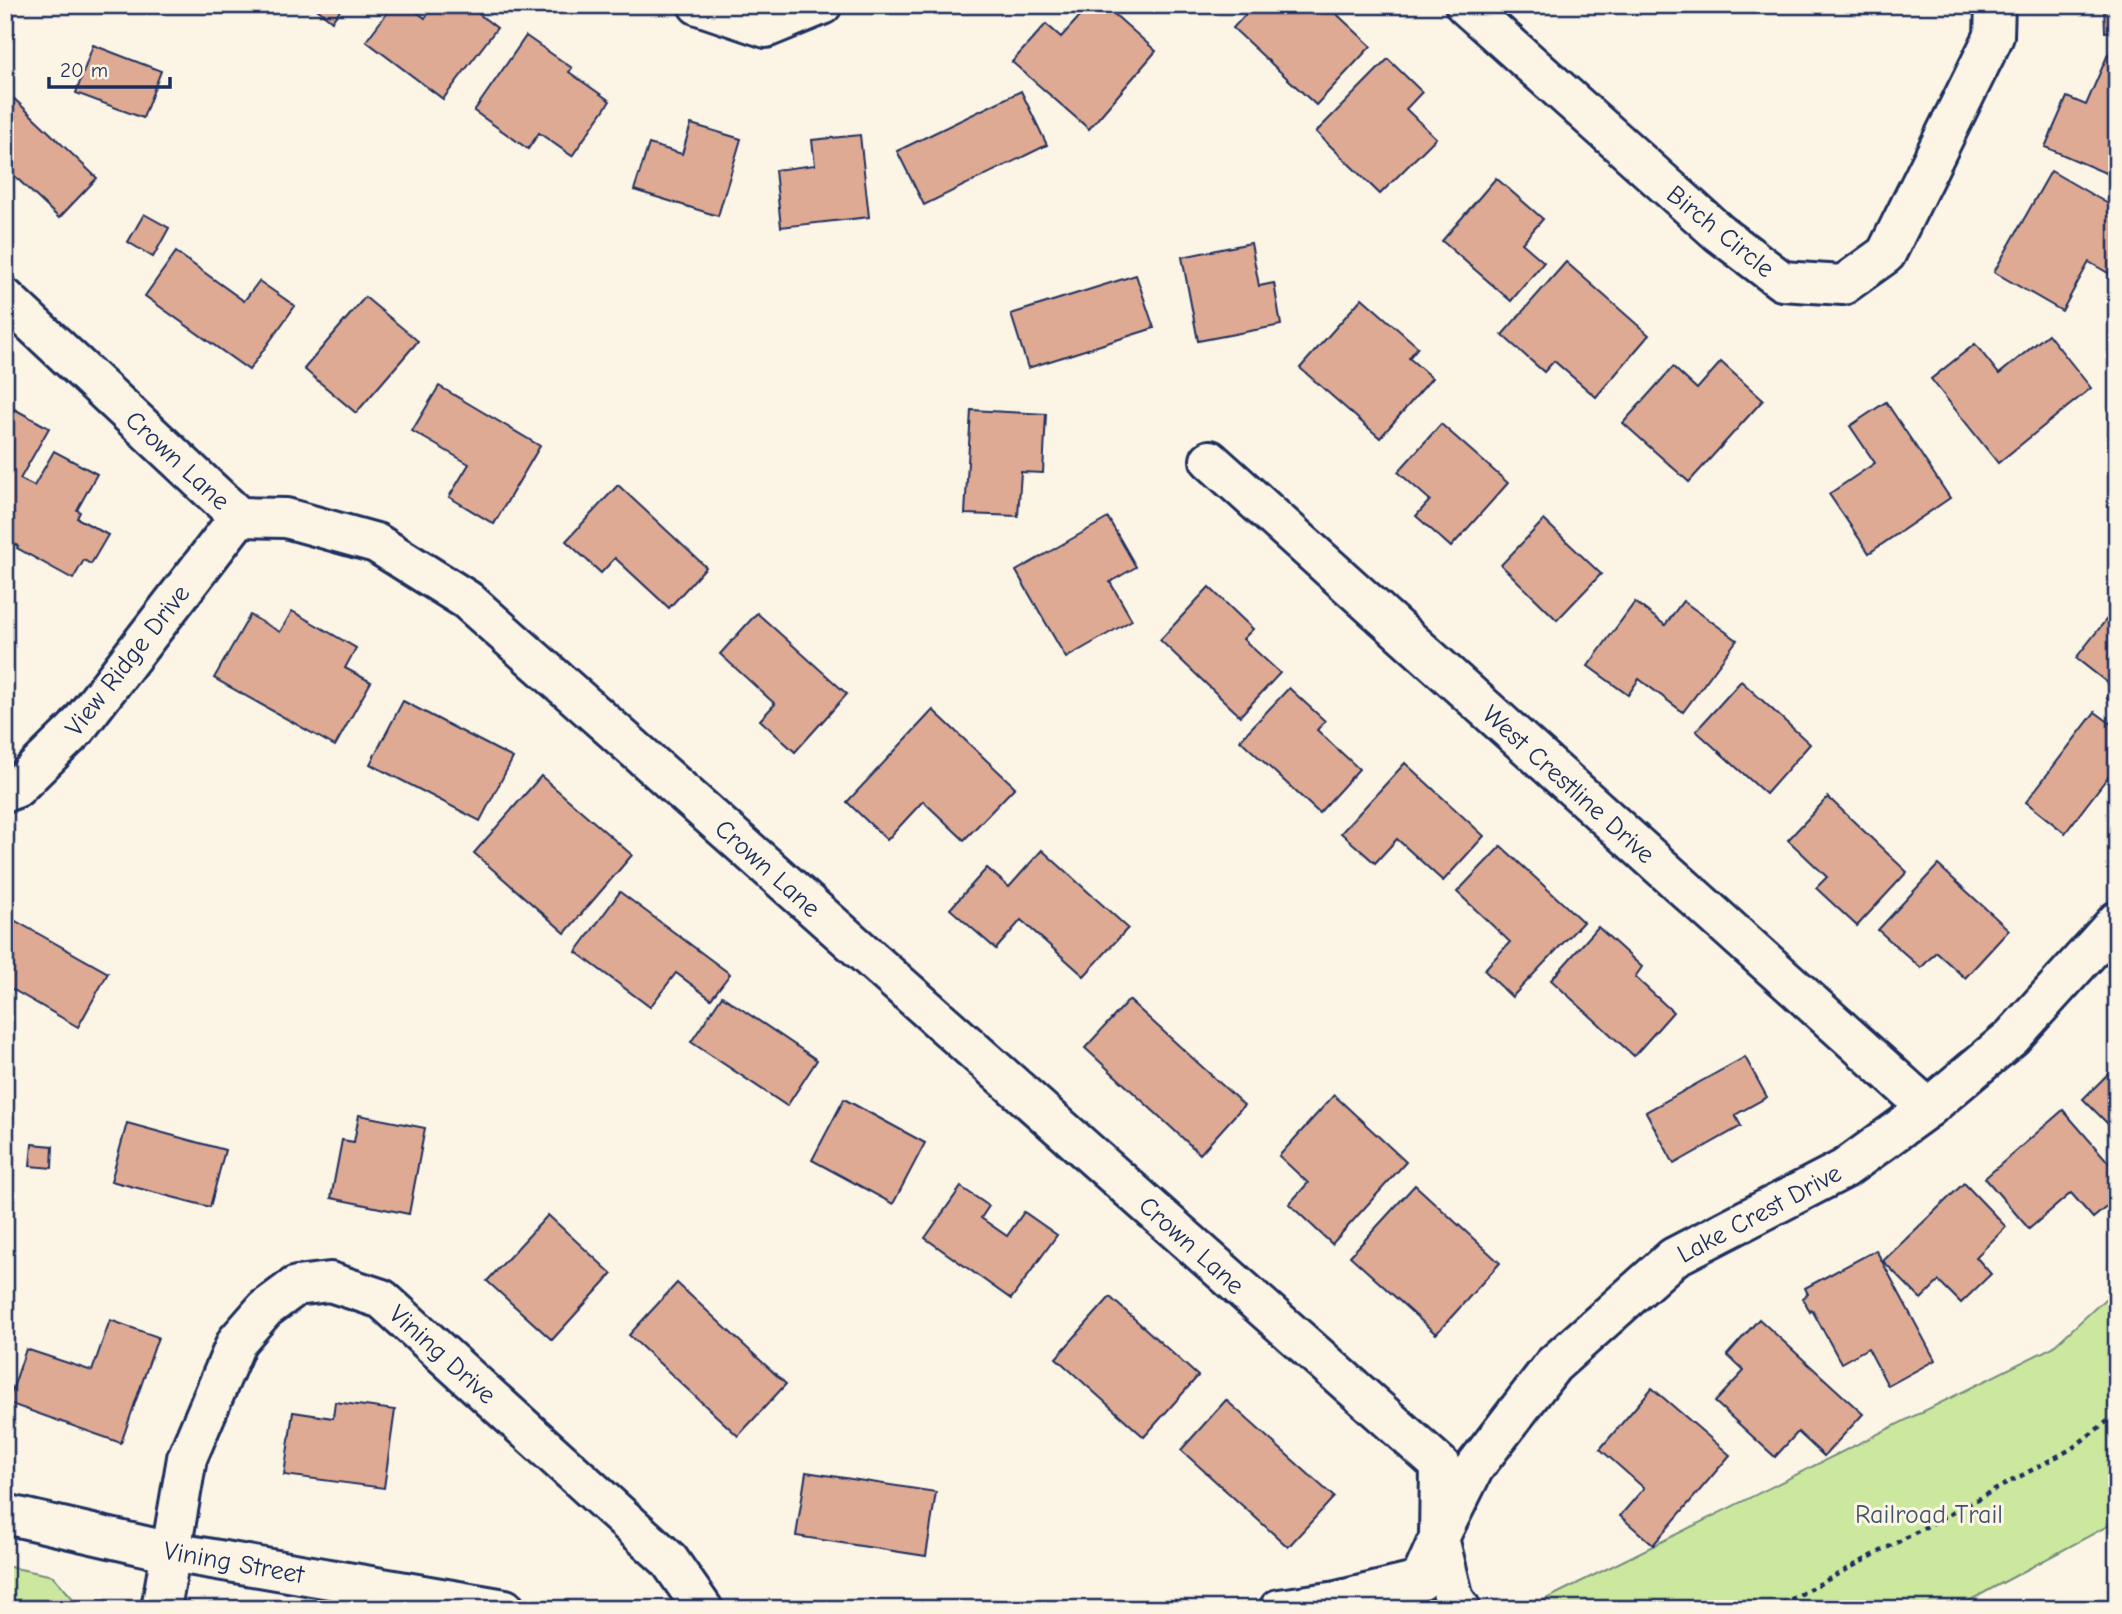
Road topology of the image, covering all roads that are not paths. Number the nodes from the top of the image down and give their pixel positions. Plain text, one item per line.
1 (698, 5) edge
2 (822, 5) edge
3 (1465, 5) edge
4 (1995, 5) edge
5 (5, 298) edge
6 (1210, 460) dead end
7 (239, 517) junction
8 (5, 792) edge
9 (2117, 921) edge
10 (1928, 1108) junction
11 (5, 1514) edge
12 (1439, 1538) junction
13 (171, 1552) junction
14 (161, 1609) edge
15 (505, 1609) edge
16 (703, 1609) edge
17 (1279, 1609) edge
18 (1461, 1609) edge

1 - 2 street
3 - 4 street, Birch Circle
5 - 7 street, Crown Lane
6 - 10 street, West Crestline Drive
7 - 8 street, View Ridge Drive
7 - 12 street, Crown Lane
9 - 10 street, Lake Crest Drive
10 - 12 street, Lake Crest Drive
11 - 13 street, Vining Street
12 - 17 street
12 - 18 street
13 - 14 street, Vining Drive
13 - 15 street, Vining Street
13 - 16 street, Vining Drive

